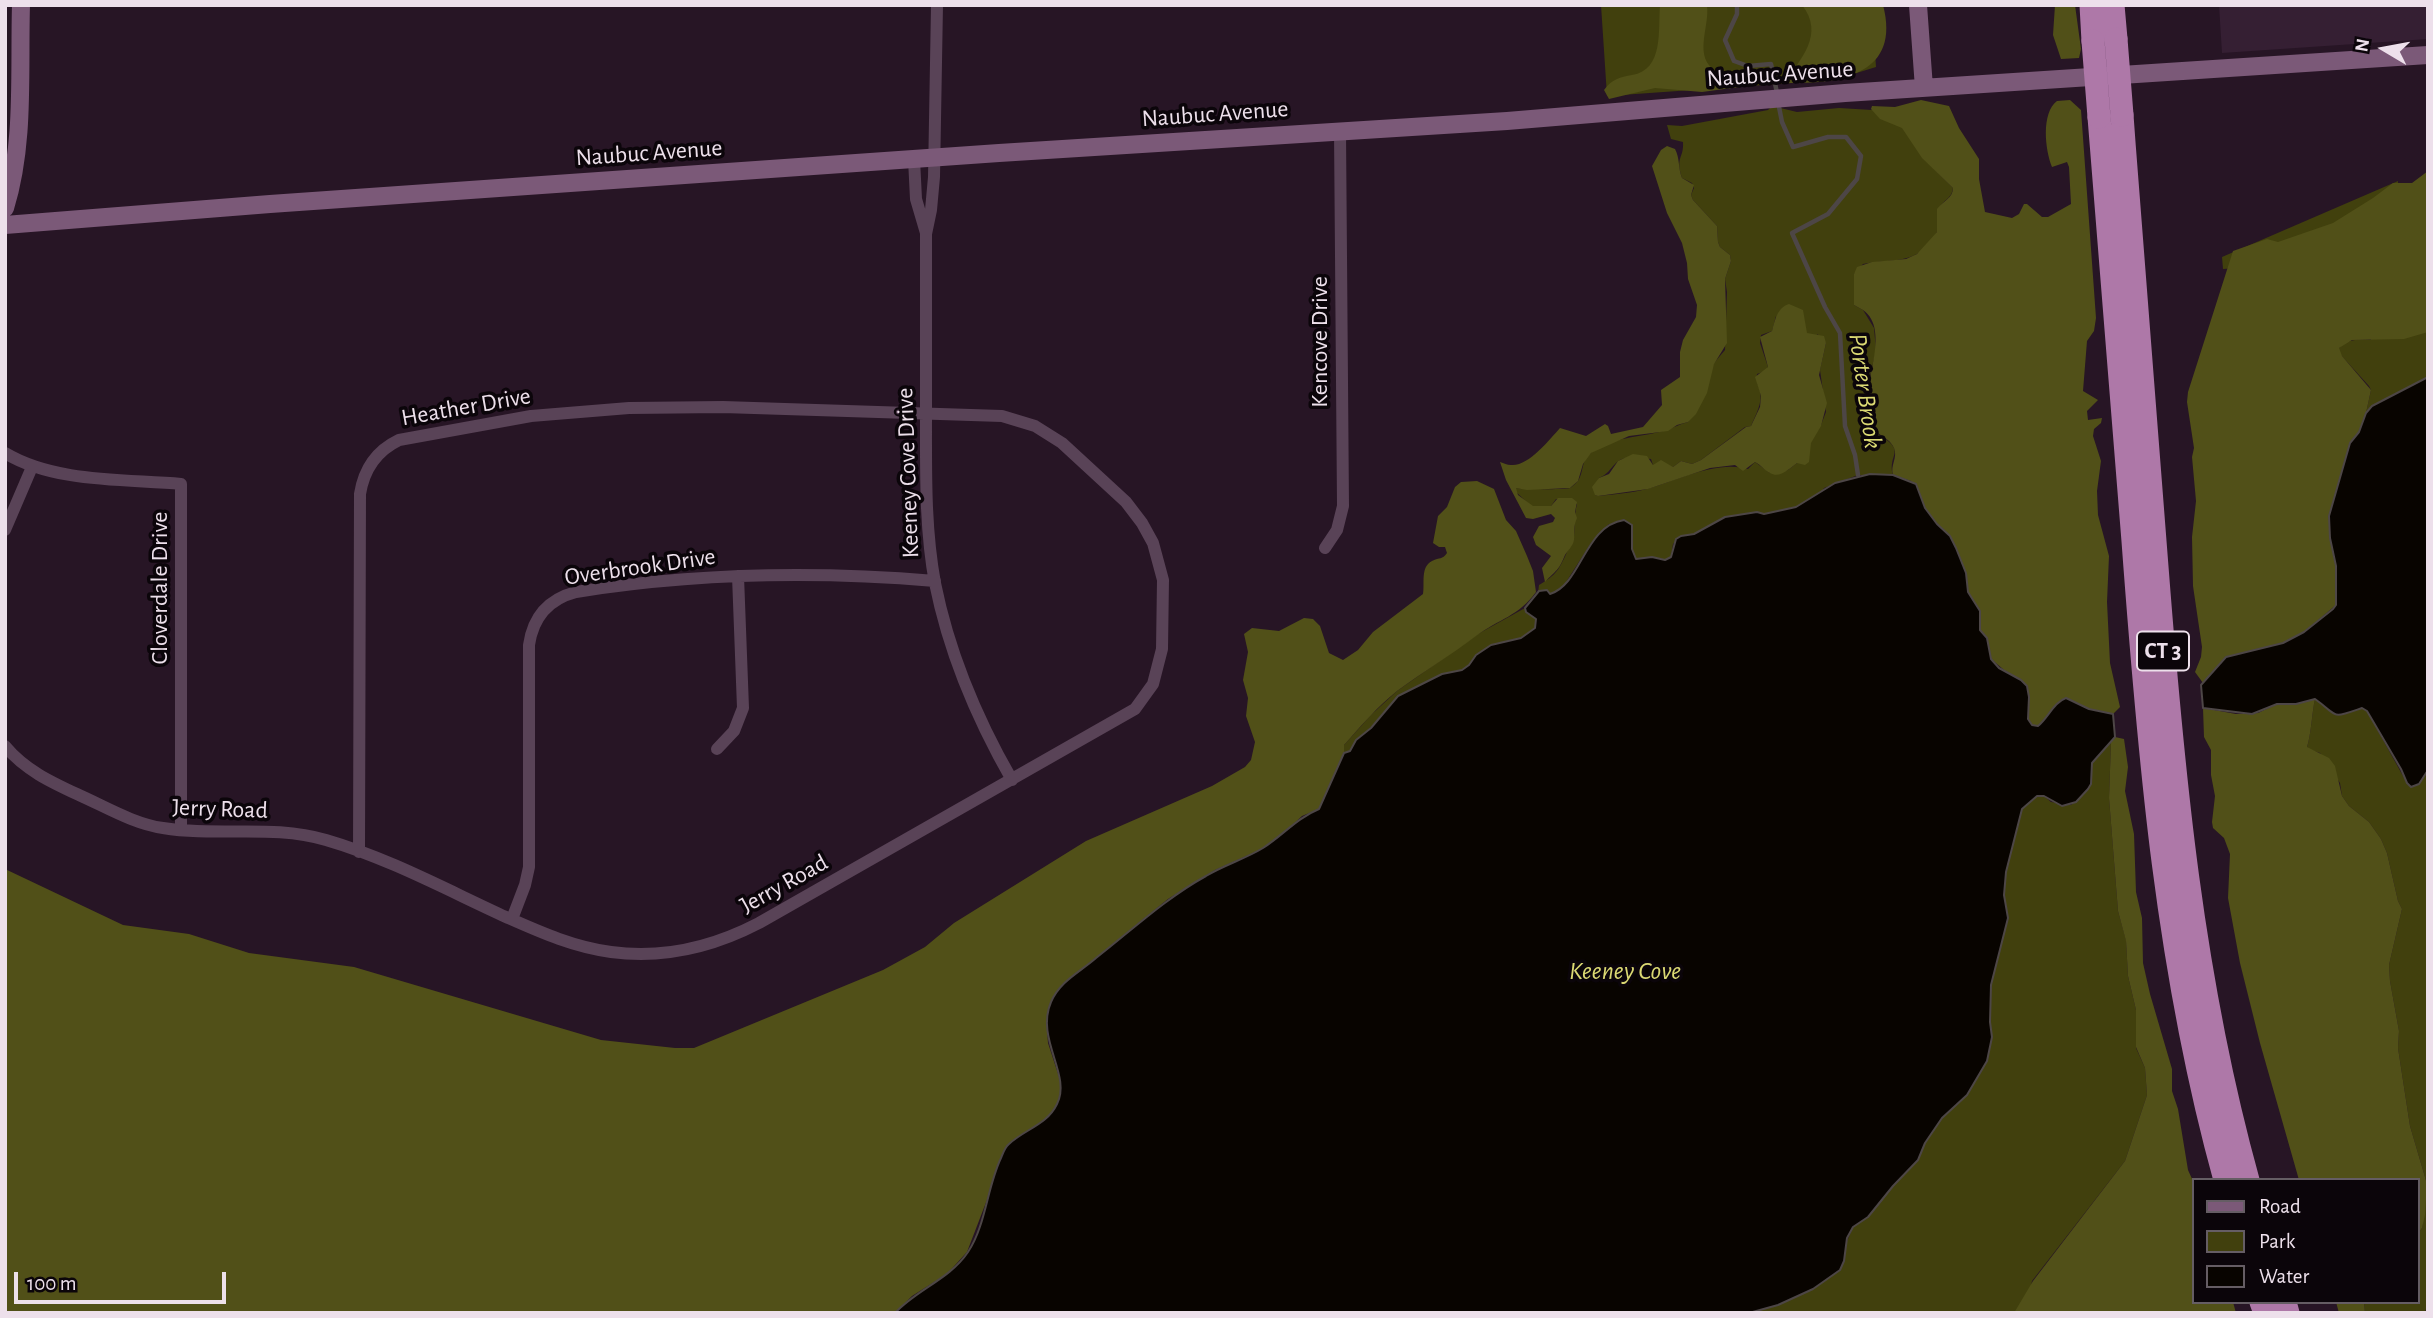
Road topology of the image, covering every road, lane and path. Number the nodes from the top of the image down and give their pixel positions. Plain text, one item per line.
1 (21, 5) edge
2 (937, 5) edge
3 (1917, 5) edge
4 (2091, 5) edge
5 (2113, 5) edge
6 (2105, 40) junction
7 (2428, 55) edge
8 (1924, 88) junction
9 (2110, 116) junction
10 (1339, 131) junction
11 (934, 158) junction
12 (914, 159) junction
13 (5, 208) edge
14 (5, 225) edge
15 (926, 234) junction
16 (926, 413) junction
17 (5, 453) edge
18 (32, 467) junction
19 (5, 530) edge
20 (1325, 548) dead end
21 (738, 576) junction
22 (935, 580) junction
23 (5, 746) edge
24 (717, 749) dead end
25 (1012, 780) junction
26 (181, 830) junction
27 (359, 852) junction
28 (512, 919) junction
29 (2225, 1178) edge
30 (2248, 1178) edge

1 - 13 main road
2 - 11 street, Keeney Cove Drive
3 - 8 main road
4 - 6 highway, CT 3
5 - 6 highway, CT 3
6 - 9 highway, CT 3, bridge
7 - 8 main road, Naubuc Avenue
8 - 10 main road, Naubuc Avenue
9 - 29 highway, CT 3
9 - 30 highway, CT 3
10 - 11 main road, Naubuc Avenue
10 - 20 street, Kencove Drive
11 - 12 main road, Naubuc Avenue
11 - 15 street, Keeney Cove Drive
12 - 14 main road, Naubuc Avenue
12 - 15 street, Keeney Cove Drive
15 - 16 street, Keeney Cove Drive
16 - 22 street, Keeney Cove Drive
16 - 25 street, Jerry Road
16 - 27 street, Heather Drive
17 - 18 street, Cloverdale Drive
18 - 19 street
18 - 26 street, Cloverdale Drive
21 - 22 street, Overbrook Drive
21 - 24 street
21 - 28 street, Overbrook Drive
22 - 25 street, Keeney Cove Drive
23 - 26 street, Jerry Road
25 - 28 street, Jerry Road
26 - 27 street, Jerry Road
27 - 28 street, Jerry Road

